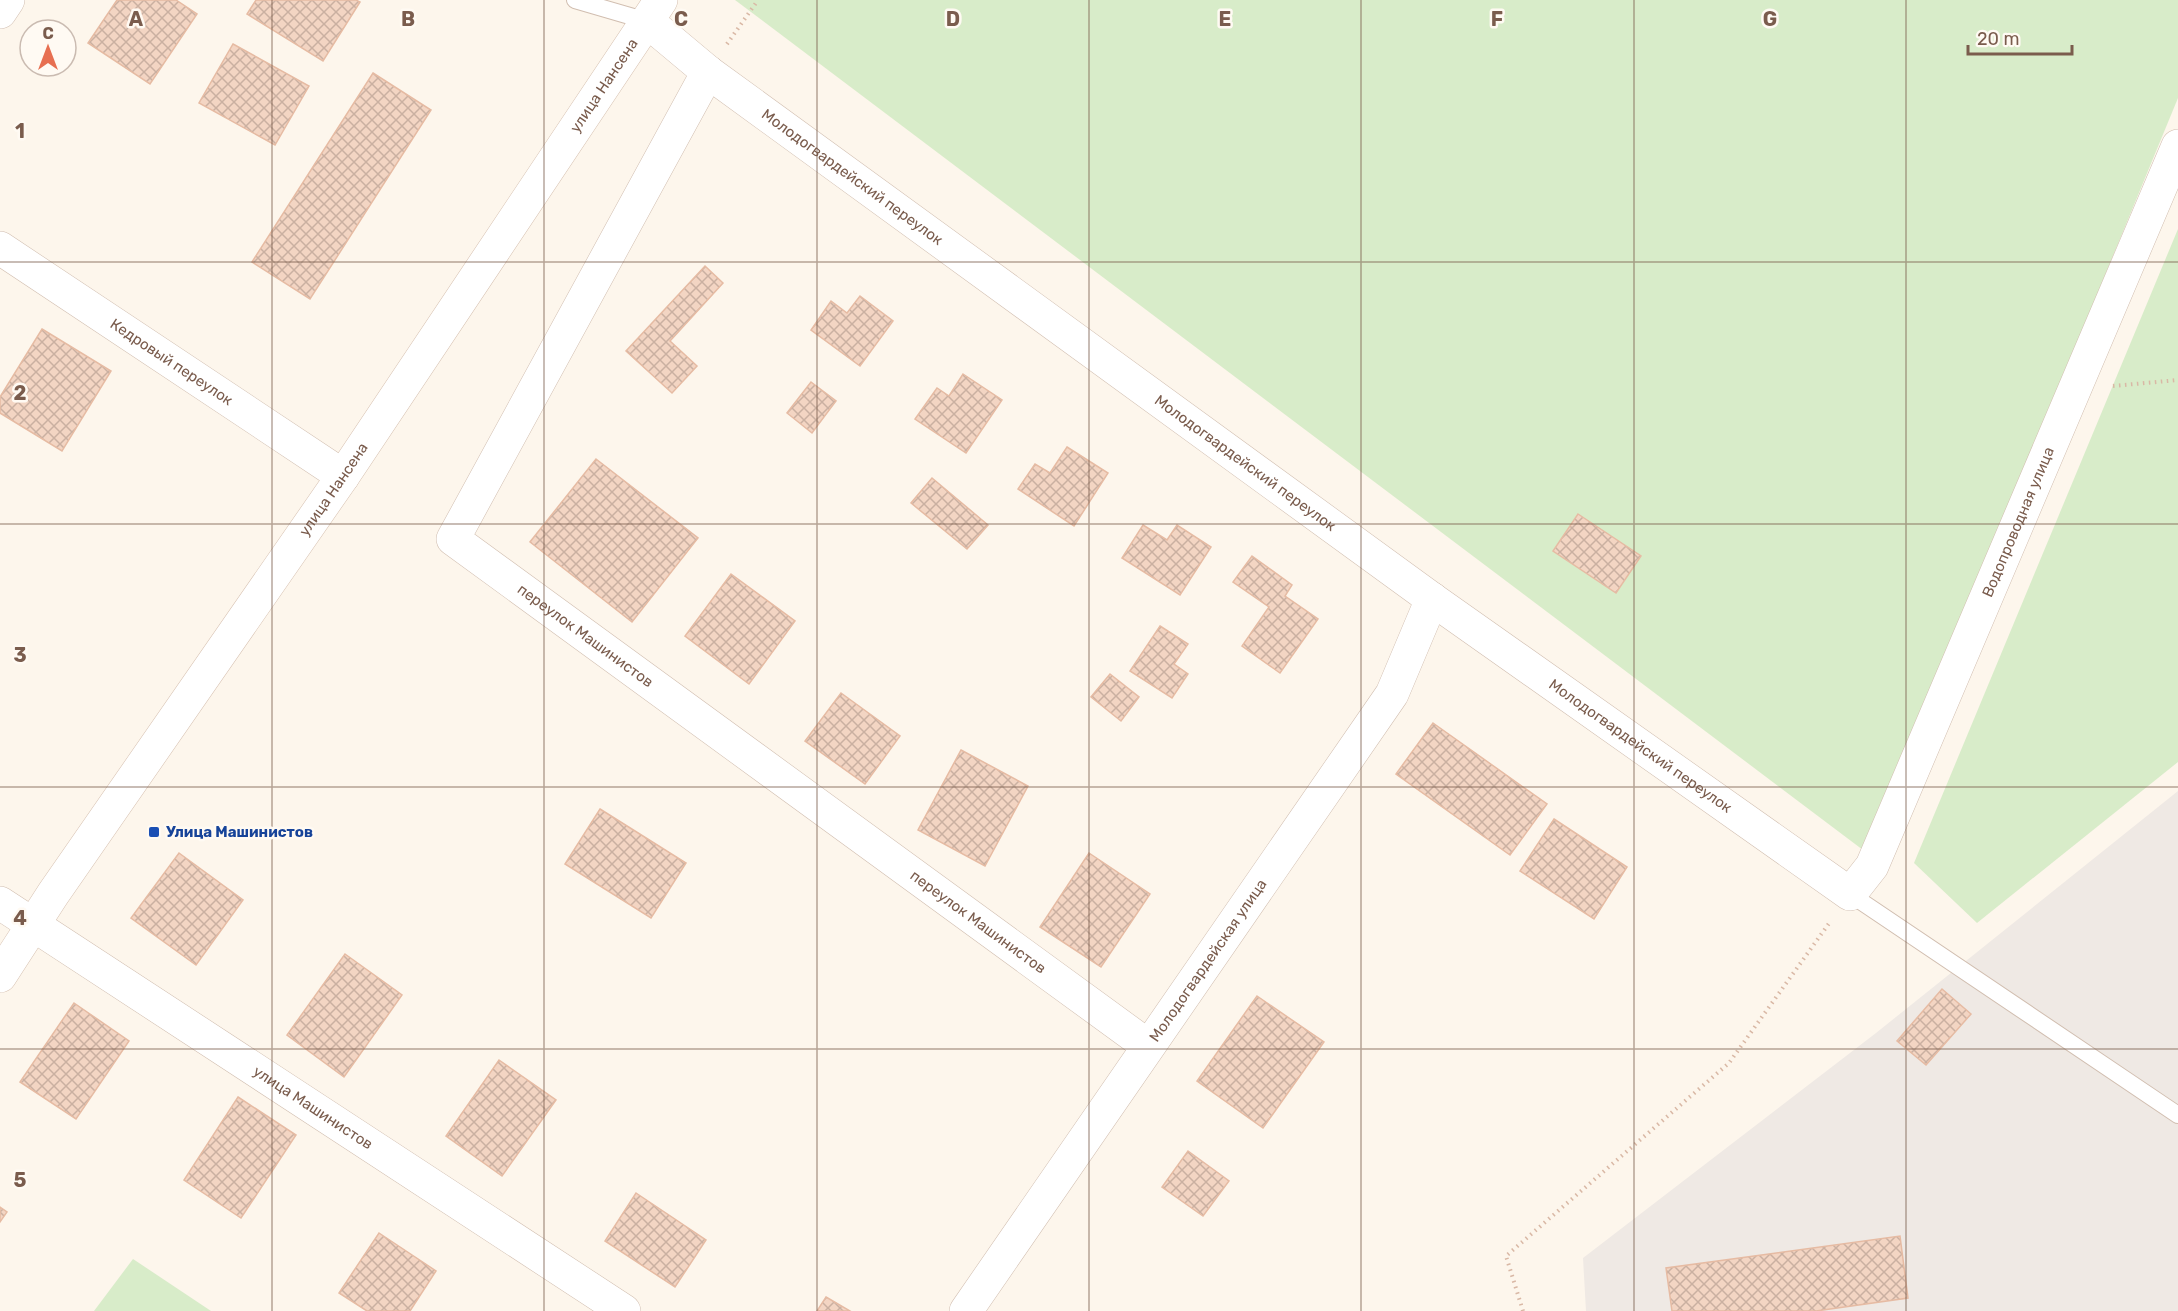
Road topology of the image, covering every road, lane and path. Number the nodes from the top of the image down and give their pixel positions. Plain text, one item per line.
1 (8, 0) edge
2 (575, 0) edge
3 (758, 0) edge
4 (654, 11) edge
5 (0, 12) edge
6 (708, 72) junction
7 (2178, 146) edge
8 (0, 248) edge
9 (2178, 380) edge
10 (2075, 389) junction
11 (343, 476) junction
12 (1432, 599) junction
13 (1850, 894) junction
14 (0, 903) edge
15 (34, 925) junction
16 (0, 976) edge
17 (1148, 1047) junction
18 (2178, 1115) edge
19 (624, 1311) edge
20 (966, 1311) edge
21 (1523, 1311) edge

1 - 5 street
2 - 4 lane
3 - 6 path
4 - 6 street, Молодогвардейский переулок
4 - 11 street, улица Нансена
6 - 12 street, Молодогвардейский переулок
6 - 17 street, переулок Машинистов
7 - 10 street, Водопроводная улица
8 - 11 street, Кедровый переулок
9 - 10 path
10 - 13 street, Водопроводная улица
11 - 15 street, улица Нансена
12 - 13 street, Молодогвардейский переулок
12 - 17 street, Молодогвардейская улица
13 - 18 lane
13 - 21 path
14 - 15 street, улица Машинистов
15 - 16 street, улица Нансена
15 - 19 street, улица Машинистов
17 - 20 street, Молодогвардейская улица

